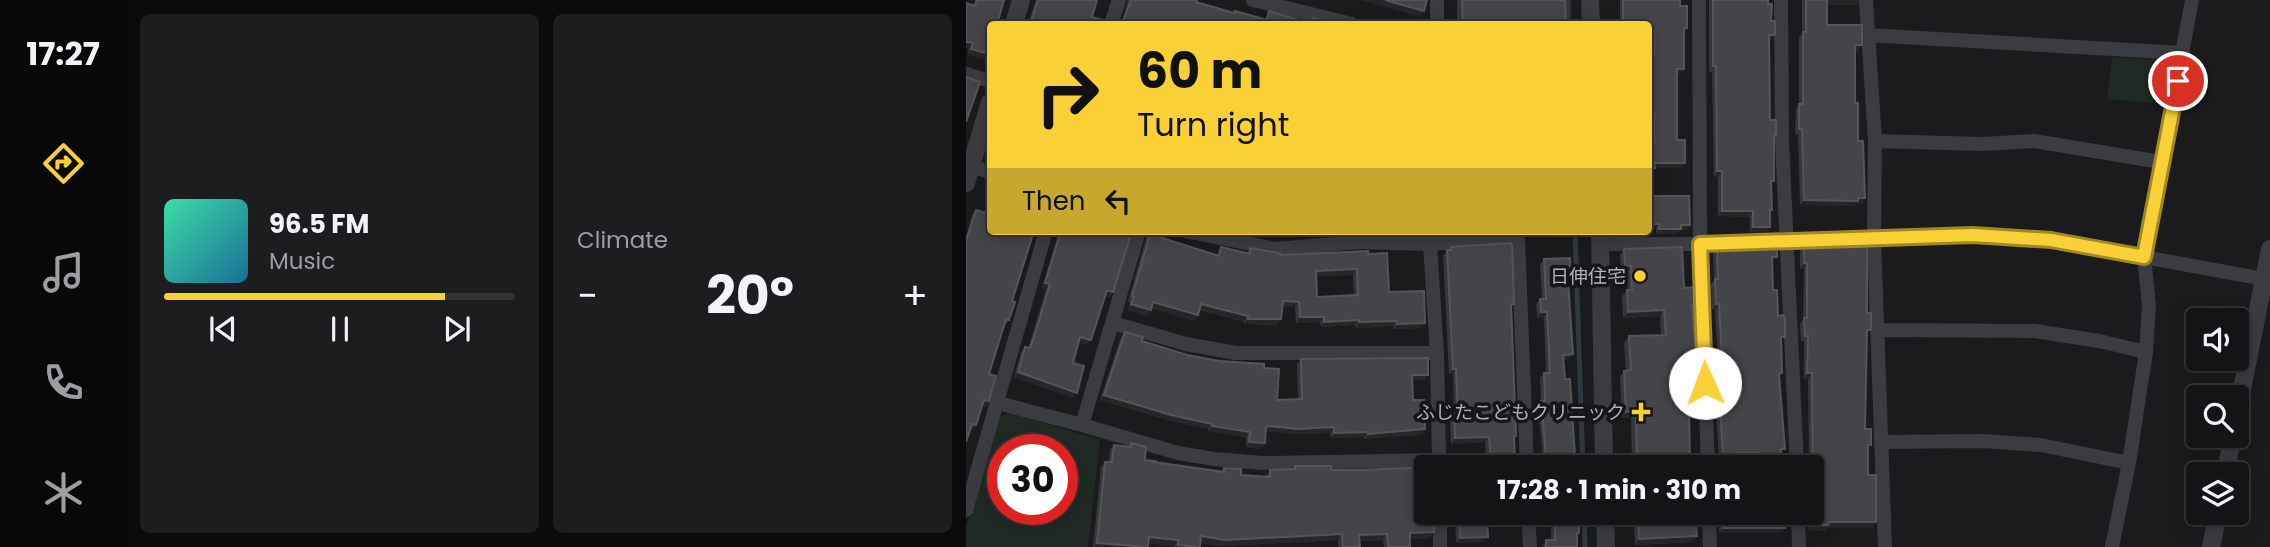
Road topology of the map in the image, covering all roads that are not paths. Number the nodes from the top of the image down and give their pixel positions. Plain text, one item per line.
1 (1021, 0) edge
2 (1119, 0) edge
3 (1253, 0) edge
4 (1437, 0) edge
5 (1590, 0) edge
6 (1699, 0) edge
7 (1781, 0) edge
8 (1866, 0) edge
9 (2192, 0) edge
10 (1015, 21) edge
11 (1112, 21) edge
12 (1340, 21) edge
13 (1437, 21) edge
14 (1591, 21) edge
15 (1867, 35) junction
16 (2183, 54) junction
17 (966, 74) edge
18 (987, 80) edge
19 (987, 112) edge
20 (1875, 141) junction
21 (2161, 162) junction
22 (987, 173) edge
23 (969, 175) edge
24 (1045, 235) edge
25 (1138, 235) edge
26 (1205, 235) edge
27 (1518, 235) edge
28 (1357, 237) edge
29 (1601, 237) edge
30 (1874, 238) junction
31 (1787, 240) junction
32 (1430, 244) junction
33 (1700, 244) junction
34 (2270, 249) edge
35 (2144, 257) junction
36 (2267, 279) edge
37 (1113, 323) junction
38 (1878, 330) junction
39 (2146, 352) junction
40 (1437, 353) junction
41 (2244, 385) edge
42 (998, 403) junction
43 (1082, 425) junction
44 (1881, 442) junction
45 (1439, 455) edge
46 (1527, 455) edge
47 (1604, 455) edge
48 (1708, 455) edge
49 (1796, 455) edge
50 (1414, 463) edge
51 (2129, 463) junction
52 (966, 510) edge
53 (1440, 525) edge
54 (1529, 525) edge
55 (1605, 525) edge
56 (1709, 525) edge
57 (1799, 525) edge
58 (2216, 525) edge
59 (1440, 547) edge
60 (1530, 547) edge
61 (1606, 547) edge
62 (1710, 547) edge
63 (1800, 547) edge
64 (1885, 547) edge
65 (2112, 547) edge
66 (2211, 547) edge

1 - 10 street
2 - 11 street
3 - 12 street
4 - 13 street
5 - 14 street
6 - 33 street
7 - 31 street
8 - 15 street
9 - 16 street
15 - 16 street
15 - 20 street
16 - 21 street
17 - 18 street
19 - 23 street
20 - 21 street
20 - 30 street
21 - 35 street
22 - 23 street
24 - 42 street
25 - 37 street
26 - 28 street
27 - 32 street
27 - 46 street
28 - 32 street
29 - 33 street
29 - 47 street
30 - 31 street
30 - 35 street
30 - 38 street
31 - 33 street
31 - 49 street
32 - 40 street
33 - 48 street
34 - 36 street
35 - 36 street
35 - 39 street
36 - 41 street
37 - 40 street
37 - 43 street
38 - 39 street
38 - 44 street
39 - 51 street
40 - 45 street
42 - 43 street
42 - 52 street
43 - 50 street
44 - 51 street
44 - 64 street
51 - 65 street
53 - 59 street
54 - 60 street
55 - 61 street
56 - 62 street
57 - 63 street
58 - 66 street

